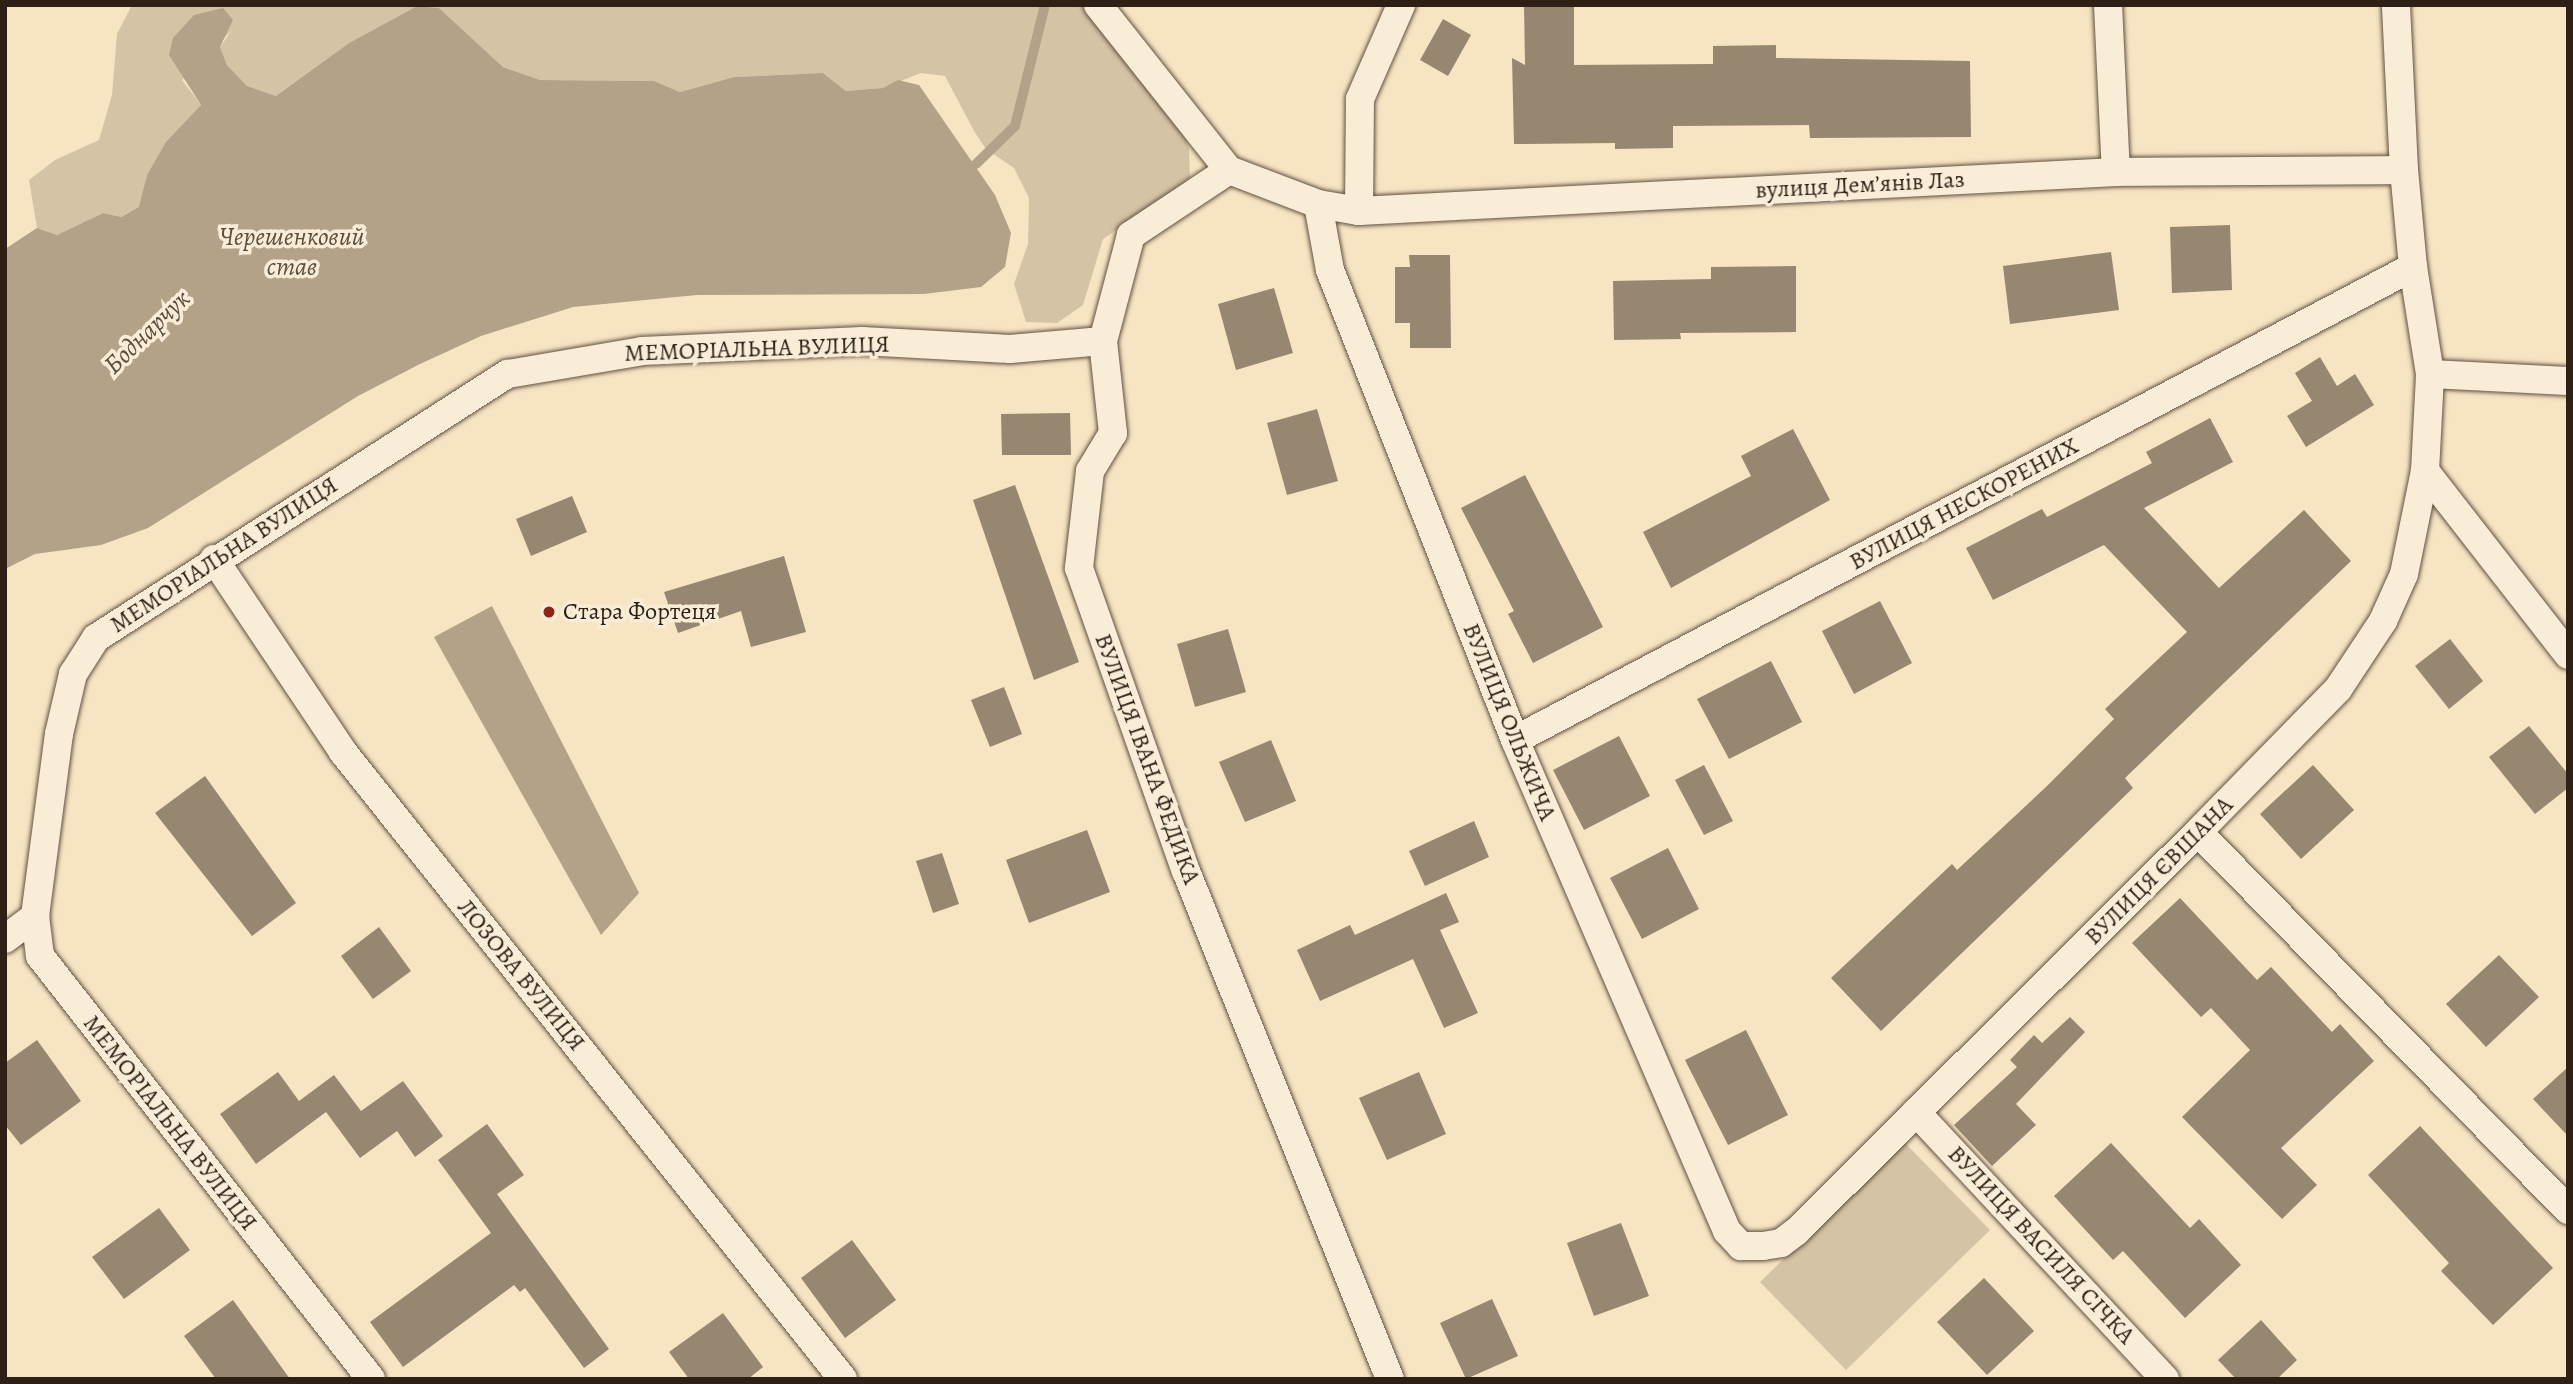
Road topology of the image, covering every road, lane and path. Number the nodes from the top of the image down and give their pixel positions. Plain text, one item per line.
1 (1098, 5) edge
2 (1401, 5) edge
3 (2108, 5) edge
4 (2396, 5) edge
5 (1229, 170) junction
6 (2404, 170) junction
7 (2116, 172) junction
8 (1318, 204) junction
9 (1359, 211) junction
10 (2413, 267) junction
11 (1103, 341) junction
12 (2430, 374) junction
13 (2568, 382) edge
14 (2425, 471) junction
15 (214, 559) junction
16 (2568, 656) edge
17 (1515, 740) junction
18 (2197, 832) junction
19 (34, 916) junction
20 (5, 939) edge
21 (1916, 1112) junction
22 (2568, 1210) edge
23 (1727, 1231) joint
24 (371, 1379) edge
25 (843, 1379) edge
26 (1390, 1379) edge
27 (2165, 1379) edge

1 - 5 street
2 - 9 street
3 - 7 street
4 - 6 street, ВУЛИЦЯ ЄВШАНА
5 - 8 street, вулиця Демʼянів Лаз
5 - 11 street, ВУЛИЦЯ ІВАНА ФЕДИКА
6 - 7 street, вулиця Демʼянів Лаз
6 - 10 street, ВУЛИЦЯ ЄВШАНА
7 - 9 street, вулиця Демʼянів Лаз
8 - 9 street, вулиця Демʼянів Лаз
8 - 17 street, ВУЛИЦЯ ОЛЬЖИЧА
10 - 12 street, ВУЛИЦЯ ЄВШАНА
10 - 17 street, ВУЛИЦЯ НЕСКОРЕНИХ
11 - 15 street, МЕМОРІАЛЬНА ВУЛИЦЯ
11 - 26 street, ВУЛИЦЯ ІВАНА ФЕДИКА
12 - 13 street
12 - 14 street, ВУЛИЦЯ ЄВШАНА
14 - 16 street
14 - 18 street, ВУЛИЦЯ ЄВШАНА
15 - 19 street, МЕМОРІАЛЬНА ВУЛИЦЯ
15 - 25 street, ЛОЗОВА ВУЛИЦЯ
17 - 23 street, ВУЛИЦЯ ОЛЬЖИЧА
18 - 21 street, ВУЛИЦЯ ЄВШАНА
18 - 22 street
19 - 20 street
19 - 24 street, МЕМОРІАЛЬНА ВУЛИЦЯ
21 - 23 street, ВУЛИЦЯ ЄВШАНА
21 - 27 street, ВУЛИЦЯ ВАСИЛЯ СІЧКА

